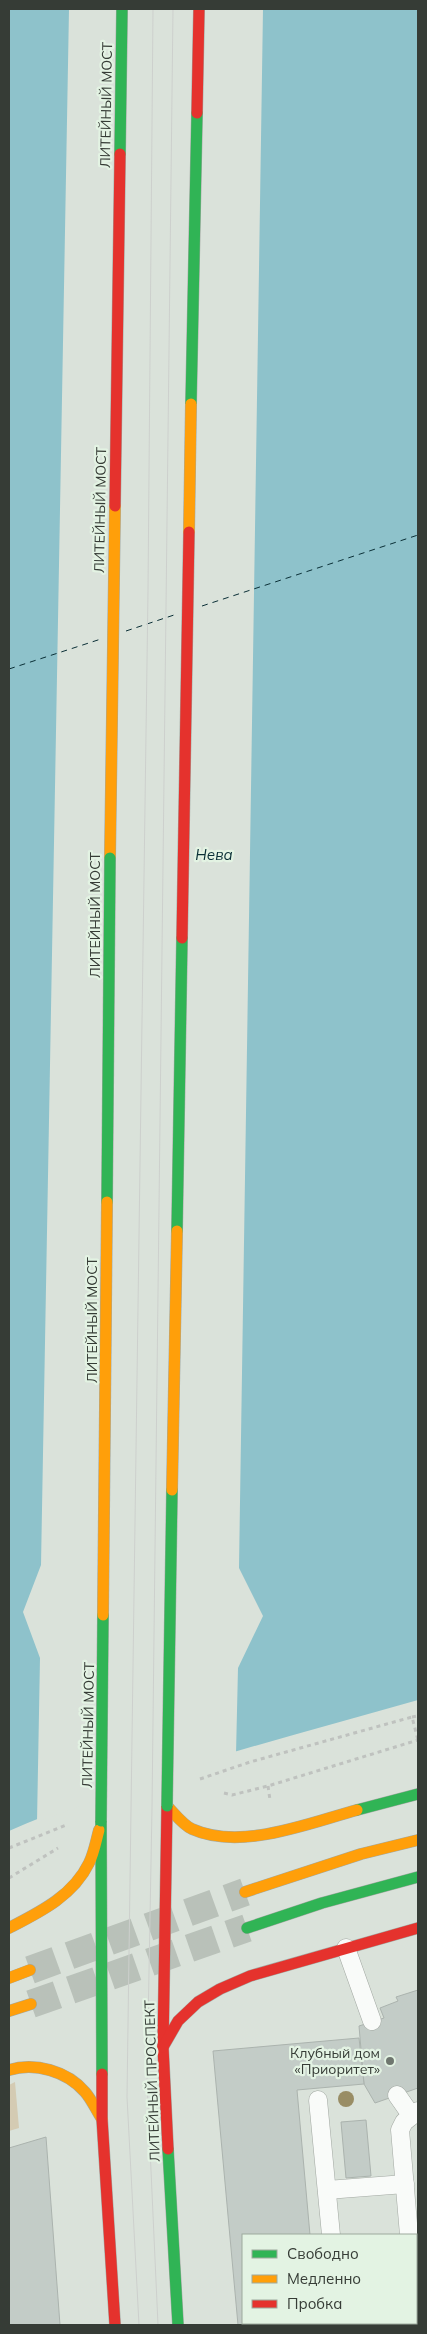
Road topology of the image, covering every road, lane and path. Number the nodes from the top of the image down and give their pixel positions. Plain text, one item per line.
1 (122, 9) edge
2 (199, 9) edge
3 (418, 1716) edge
4 (412, 1717) junction
5 (418, 1740) edge
6 (194, 1781) dead end
7 (268, 1786) junction
8 (224, 1793) dead end
9 (418, 1794) edge
10 (271, 1804) dead end
11 (167, 1806) junction
12 (102, 1821) junction
13 (75, 1822) dead end
14 (418, 1840) edge
15 (9, 1848) edge
16 (59, 1848) dead end
17 (418, 1877) edge
18 (9, 1878) edge
19 (245, 1892) tunnel mouth
20 (9, 1928) edge
21 (247, 1928) tunnel mouth
22 (418, 1928) edge
23 (346, 1948) junction
24 (30, 1970) tunnel mouth
25 (9, 1978) edge
26 (31, 2004) tunnel mouth
27 (9, 2011) edge
28 (372, 2022) dead end
29 (163, 2047) junction
30 (9, 2070) edge
31 (398, 2095) dead end
32 (318, 2100) dead end
33 (415, 2113) edge
34 (102, 2119) junction
35 (405, 2184) junction
36 (327, 2190) junction
37 (331, 2234) edge
38 (409, 2234) edge
39 (115, 2325) edge
40 (178, 2325) edge

1 - 12 main road, ЛИТЕЙНЫЙ МОСТ, bridge
2 - 11 main road, bridge
3 - 4 path
4 - 5 path
4 - 6 path
5 - 7 path
7 - 8 path
7 - 10 path
9 - 11 main road
11 - 29 main road, ЛИТЕЙНЫЙ ПРОСПЕКТ
12 - 20 main road
12 - 34 main road
13 - 15 path
14 - 19 main road
16 - 18 path
17 - 21 main road
22 - 23 main road
23 - 28 lane
23 - 29 main road
24 - 25 main road
26 - 27 main road
29 - 40 main road, ЛИТЕЙНЫЙ ПРОСПЕКТ
30 - 34 main road
31 - 33 lane
32 - 36 lane
33 - 35 lane
34 - 39 main road
35 - 36 lane
35 - 38 lane
36 - 37 lane

